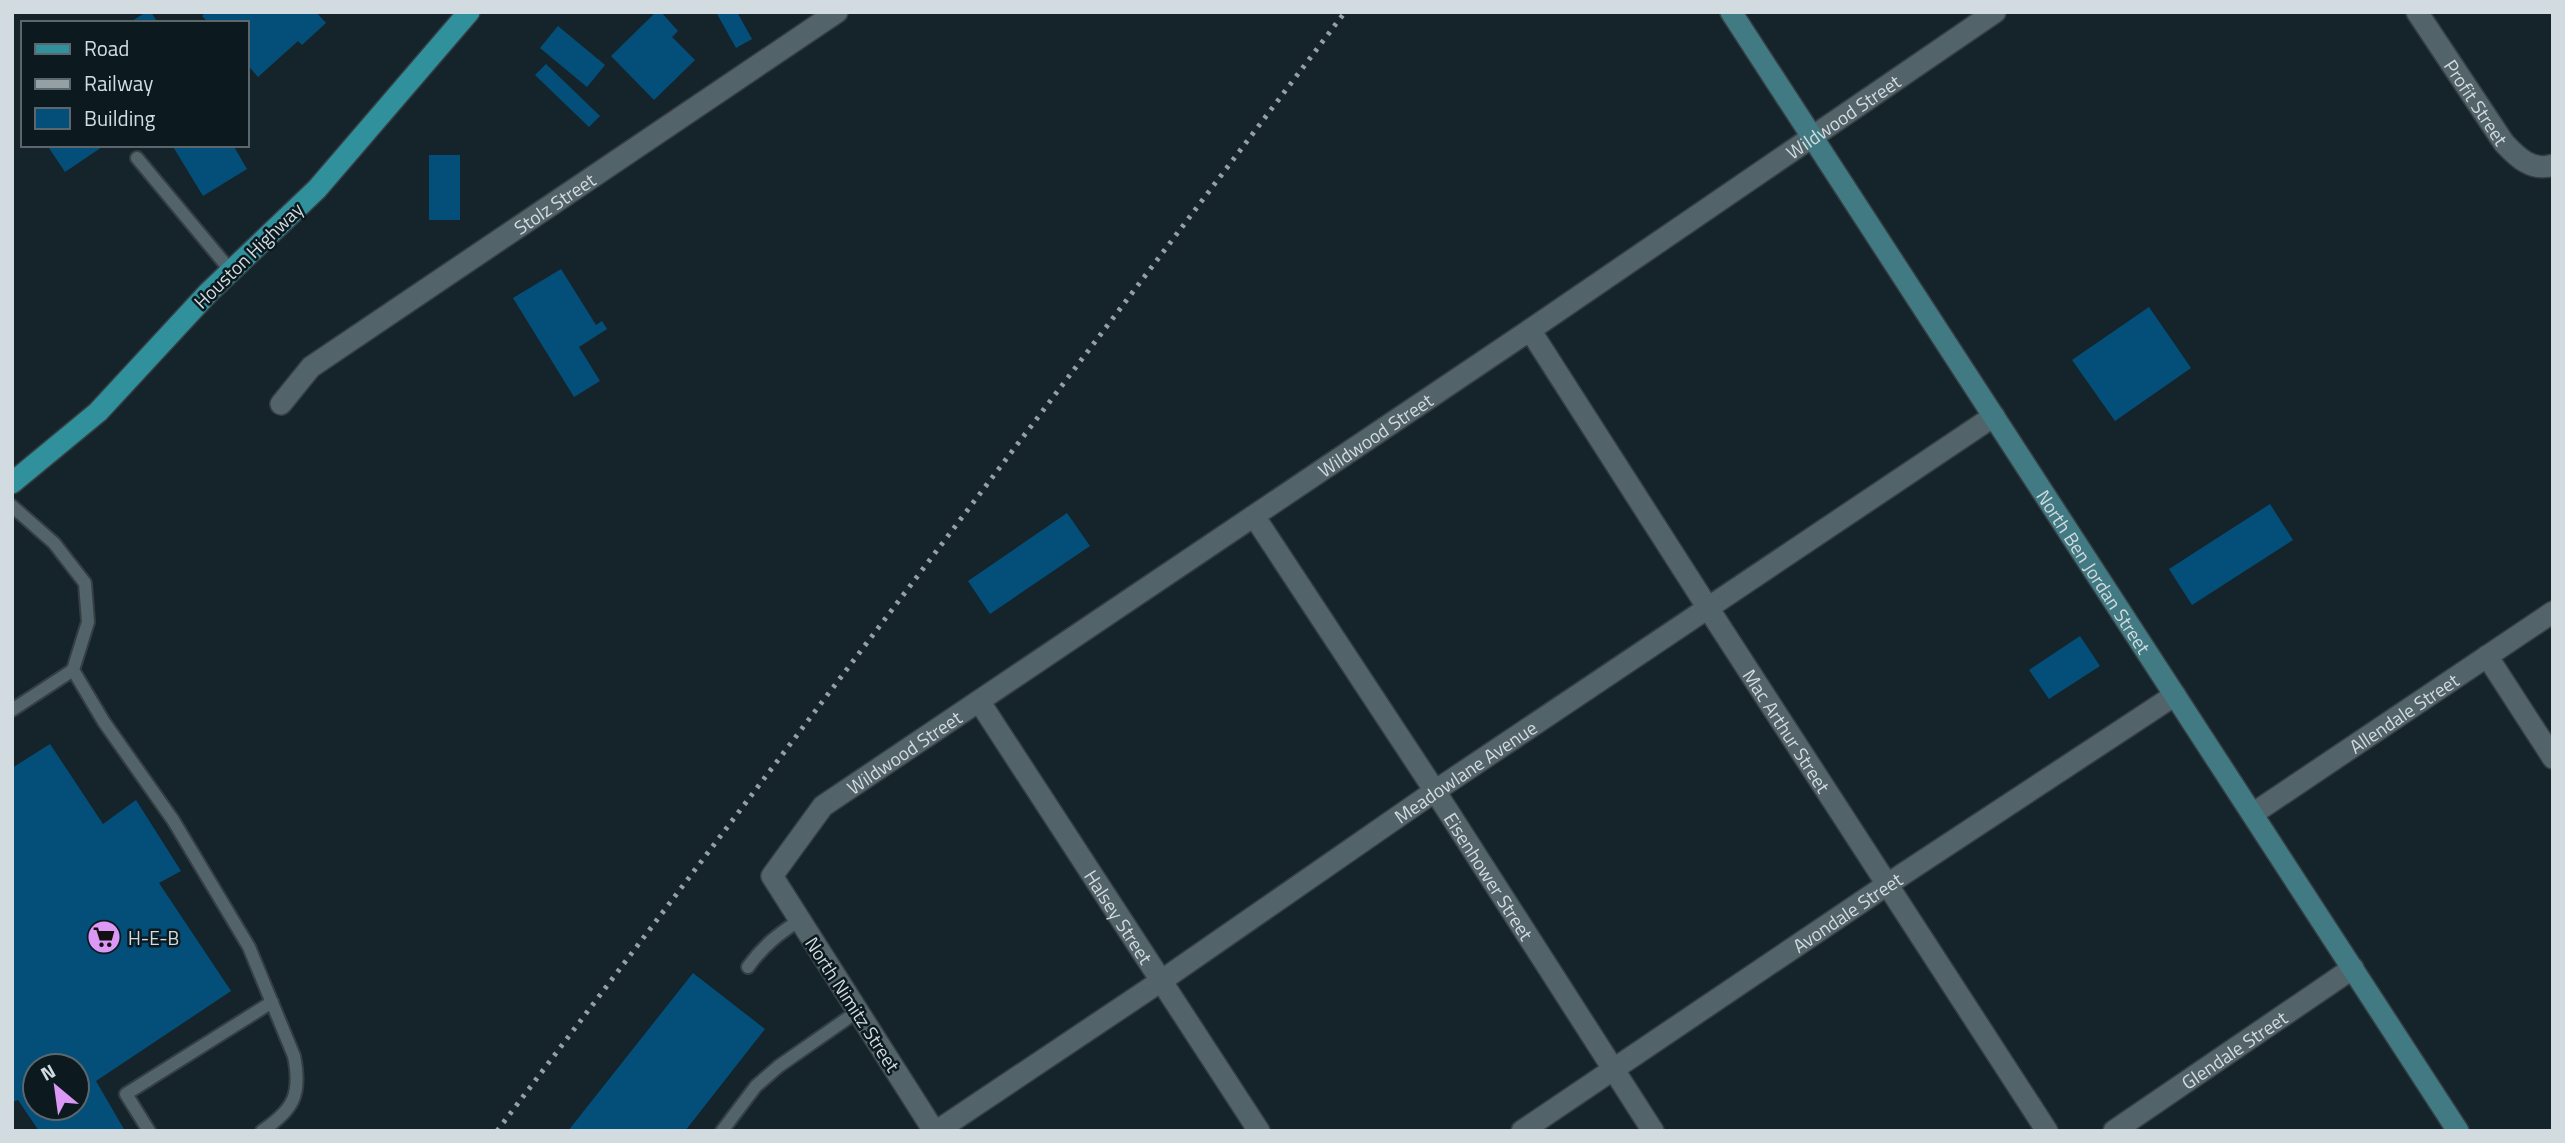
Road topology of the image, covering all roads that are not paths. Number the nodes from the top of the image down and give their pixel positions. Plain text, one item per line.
1 (469, 12) edge
2 (837, 12) edge
3 (1731, 12) edge
4 (1995, 12) edge
5 (2417, 12) edge
6 (1812, 138) junction
7 (137, 158) dead end
8 (2553, 165) edge
9 (231, 271) junction
10 (1530, 330) junction
11 (281, 404) dead end
12 (1994, 416) junction
13 (12, 484) edge
14 (12, 506) edge
15 (1254, 516) junction
16 (1707, 608) junction
17 (2553, 612) edge
18 (2487, 656) junction
19 (74, 670) junction
20 (2175, 695) junction
21 (979, 701) junction
22 (12, 710) edge
23 (2553, 758) edge
24 (1436, 791) junction
25 (2254, 813) junction
26 (772, 876) joint
27 (1888, 884) junction
28 (800, 920) junction
29 (748, 967) dead end
30 (2353, 968) junction
31 (1161, 981) junction
32 (272, 1002) junction
33 (858, 1011) junction
34 (1612, 1069) junction
35 (149, 1131) edge
36 (262, 1131) edge
37 (722, 1131) edge
38 (935, 1131) edge
39 (1259, 1131) edge
40 (1522, 1131) edge
41 (1653, 1131) edge
42 (2048, 1131) edge
43 (2114, 1131) edge
44 (2458, 1131) edge

1 - 9 main road, Houston Highway
2 - 11 street, Stolz Street
3 - 6 street, North Ben Jordan Street
4 - 6 street, Wildwood Street
5 - 8 street, Profit Street
6 - 10 street, Wildwood Street
6 - 12 street, North Ben Jordan Street
7 - 9 lane
9 - 13 main road, Houston Highway
10 - 15 street, Wildwood Street
10 - 16 street, Mac Arthur Street
12 - 16 street, Meadowlane Avenue
12 - 20 street, North Ben Jordan Street
14 - 19 lane
15 - 21 street, Wildwood Street
15 - 24 street, Eisenhower Street
16 - 24 street, Meadowlane Avenue
16 - 27 street, Mac Arthur Street
17 - 18 street, Allendale Street
18 - 23 street
18 - 25 street, Allendale Street
19 - 22 lane
19 - 32 lane
20 - 25 street, North Ben Jordan Street
20 - 27 street, Avondale Street
21 - 26 street, Wildwood Street
21 - 31 street, Halsey Street
24 - 31 street, Meadowlane Avenue
24 - 34 street, Eisenhower Street
25 - 30 street, North Ben Jordan Street
26 - 28 street, North Nimitz Street
27 - 34 street, Avondale Street
27 - 42 street, Mac Arthur Street
28 - 29 lane
28 - 33 street, North Nimitz Street
30 - 43 street, Glendale Street
30 - 44 street, North Ben Jordan Street
31 - 38 street, Meadowlane Avenue
31 - 39 street, Halsey Street
32 - 35 lane
32 - 36 lane
33 - 37 lane
33 - 38 street, North Nimitz Street
34 - 40 street, Avondale Street
34 - 41 street, Eisenhower Street

